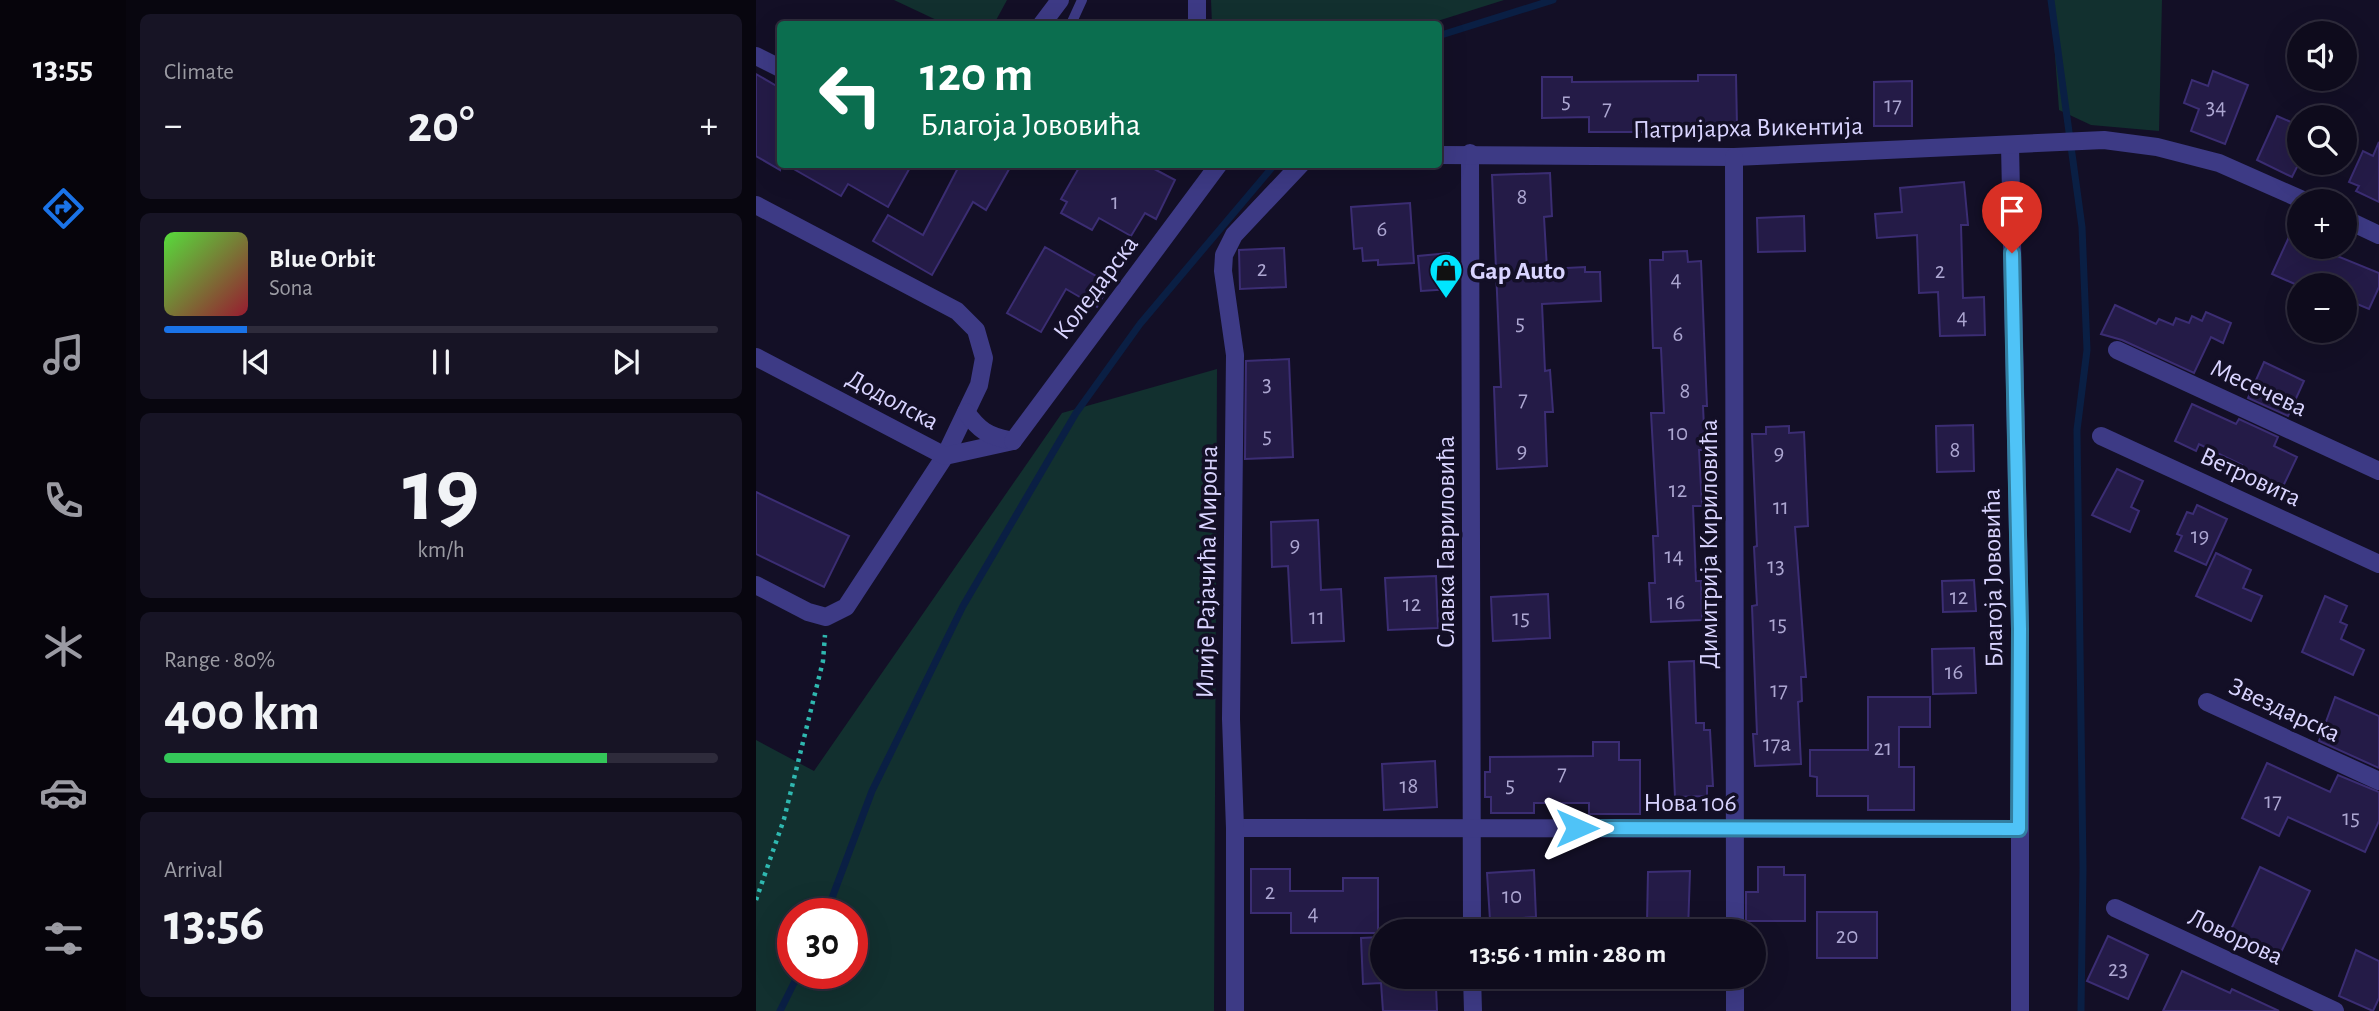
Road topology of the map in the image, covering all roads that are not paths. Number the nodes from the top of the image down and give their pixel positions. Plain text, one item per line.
1 (1060, 0) edge
2 (1082, 0) edge
3 (1197, 0) edge
4 (1044, 21) edge
5 (1073, 21) edge
6 (1197, 21) edge
7 (756, 56) edge
8 (777, 66) edge
9 (2010, 145) junction
10 (1470, 153) junction
11 (1442, 155) edge
12 (1734, 157) junction
13 (1217, 168) edge
14 (1297, 168) edge
15 (2287, 193) edge
16 (756, 205) edge
17 (2357, 225) edge
18 (2379, 235) edge
19 (2117, 350) dead end
20 (756, 357) edge
21 (966, 412) junction
22 (2101, 436) dead end
23 (1013, 441) junction
24 (945, 456) junction
25 (2379, 471) edge
26 (2379, 564) edge
27 (756, 585) edge
28 (2207, 702) dead end
29 (2379, 781) edge
30 (1235, 828) junction
31 (1472, 828) junction
32 (1735, 828) junction
33 (2019, 829) junction
34 (2115, 908) dead end
35 (1472, 919) edge
36 (1735, 919) edge
37 (1472, 989) edge
38 (1735, 989) edge
39 (1235, 1011) edge
40 (1472, 1011) edge
41 (1735, 1011) edge
42 (2020, 1011) edge
43 (2335, 1011) edge

1 - 4 street
2 - 5 lane
3 - 6 street
7 - 8 street
9 - 12 street, Патријарха Викентија
9 - 15 street, Патријарха Викентија
9 - 33 street, Благоја Јововића
10 - 11 street, Патријарха Викентија
10 - 12 street, Патријарха Викентија
10 - 31 street, Славка Гавриловића
12 - 32 street, Димитрија Кириловића
13 - 23 street, Коледарска
14 - 30 street, Илије Рајачића Мирона
16 - 21 street
17 - 18 street
19 - 25 street, Месечева
20 - 24 street, Додолска
21 - 23 street
21 - 24 street
22 - 26 street, Ветровита
23 - 24 street, Додолска
24 - 27 street
28 - 29 street, Звездарска
30 - 31 street, Нова 106
30 - 39 street, Илије Рајачића Мирона
31 - 32 street, Нова 106
31 - 35 street, Славка Гавриловића
32 - 33 street, Нова 106
32 - 36 street, Димитрија Кириловића
33 - 42 street, Благоја Јововића
34 - 43 street, Ловорова
37 - 40 street
38 - 41 street

